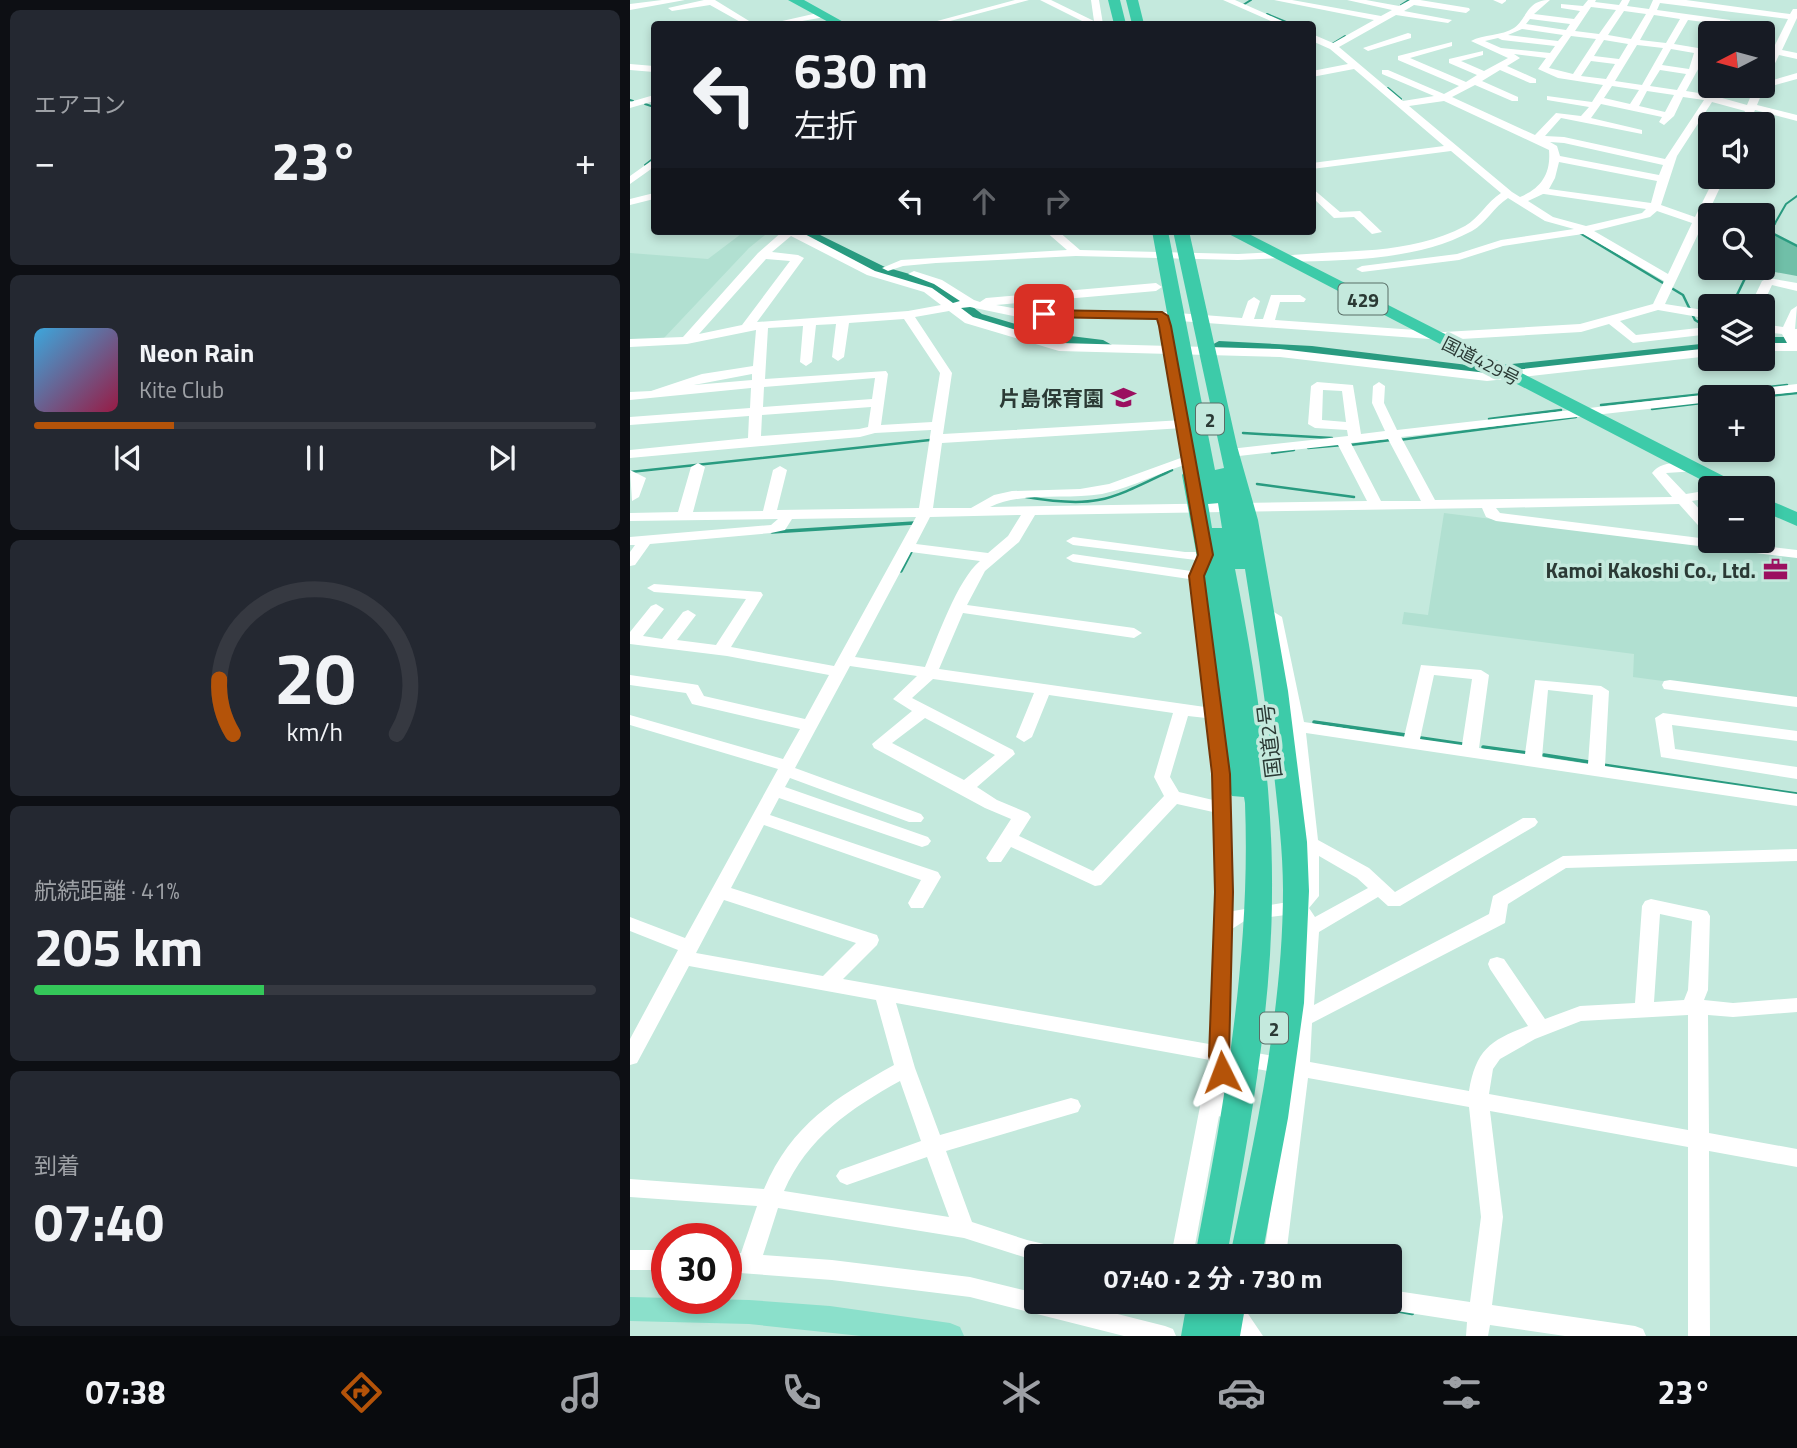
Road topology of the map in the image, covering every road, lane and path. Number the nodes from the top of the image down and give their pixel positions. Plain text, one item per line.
1 (681, 0) edge
2 (794, 0) edge
3 (1025, 0) edge
4 (1044, 0) edge
5 (1095, 0) edge
6 (1106, 0) edge
7 (1114, 0) edge
8 (1126, 0) edge
9 (1132, 0) edge
10 (1227, 0) edge
11 (1256, 0) edge
12 (1278, 0) edge
13 (1351, 0) edge
14 (1546, 0) edge
15 (1658, 0) edge
16 (710, 1) edge
17 (1588, 4) edge
18 (1624, 4) edge
19 (1739, 4) edge
20 (1244, 6) junction
21 (1404, 6) edge
22 (1564, 6) edge
23 (630, 7) edge
24 (662, 9) dead end
25 (1652, 12) junction
26 (1795, 13) edge
27 (822, 15) junction
28 (1528, 16) junction
29 (1686, 16) junction
30 (1332, 18) dead end
31 (745, 21) edge
32 (789, 21) edge
33 (835, 21) edge
34 (942, 21) edge
35 (1088, 21) edge
36 (1098, 21) edge
37 (1110, 21) edge
38 (1119, 21) edge
39 (1130, 21) edge
40 (1137, 21) edge
41 (1278, 21) edge
42 (1375, 21) junction
43 (1725, 21) joint
44 (1576, 22) junction
45 (1611, 23) junction
46 (1622, 24) dead end
47 (1519, 26) junction
48 (1633, 26) dead end
49 (1644, 27) junction
50 (1567, 33) junction
51 (1408, 36) dead end
52 (1496, 36) junction
53 (1602, 37) junction
54 (1316, 39) edge
55 (1634, 42) junction
56 (1338, 44) junction
57 (1449, 44) dead end
58 (1559, 44) junction
59 (1669, 47) junction
60 (1775, 48) edge
61 (1494, 49) junction
62 (1698, 50) edge
63 (1480, 53) dead end
64 (1552, 56) junction
65 (1698, 56) edge
66 (1797, 56) edge
67 (1775, 57) edge
68 (1401, 58) junction
69 (1588, 58) junction
70 (1621, 62) junction
71 (1355, 66) junction
72 (630, 67) edge
73 (1500, 67) junction
74 (1657, 67) junction
75 (1788, 68) dead end
76 (651, 69) edge
77 (1692, 72) junction
78 (1316, 73) edge
79 (1485, 75) junction
80 (1775, 76) edge
81 (1797, 76) edge
82 (1574, 78) junction
83 (1775, 80) edge
84 (1532, 81) dead end
85 (1470, 83) junction
86 (1608, 83) junction
87 (1644, 88) junction
88 (1680, 93) junction
89 (1698, 96) edge
90 (1444, 97) junction
91 (630, 98) edge
92 (1710, 98) joint
93 (1755, 98) edge
94 (651, 99) edge
95 (1515, 99) dead end
96 (641, 102) junction
97 (1596, 102) junction
98 (651, 104) edge
99 (1404, 104) junction
100 (630, 105) edge
101 (1751, 107) junction
102 (1633, 108) junction
103 (1749, 112) edge
104 (1797, 118) edge
105 (1583, 119) junction
106 (1638, 132) dead end
107 (1537, 139) junction
108 (1451, 148) junction
109 (1555, 158) junction
110 (1669, 163) junction
111 (651, 164) edge
112 (1316, 165) edge
113 (1662, 179) junction
114 (630, 181) edge
115 (651, 191) edge
116 (1544, 191) junction
117 (1316, 195) edge
118 (630, 196) edge
119 (651, 197) edge
120 (1518, 198) junction
121 (630, 202) edge
122 (1655, 207) junction
123 (1698, 221) joint
124 (1577, 229) junction
125 (1376, 232) dead end
126 (785, 235) edge
127 (799, 235) edge
128 (819, 235) edge
129 (1056, 235) edge
130 (1147, 235) edge
131 (1161, 235) edge
132 (1173, 235) edge
133 (1182, 235) edge
134 (1239, 235) edge
135 (1518, 241) junction
136 (1540, 252) dead end
137 (1076, 253) junction
138 (1150, 253) junction
139 (762, 255) junction
140 (1186, 255) junction
141 (1282, 257) junction
142 (1362, 269) dead end
143 (879, 270) junction
144 (1668, 283) junction
145 (1156, 287) junction
146 (1797, 287) edge
147 (1762, 294) edge
148 (1300, 299) dead end
149 (1254, 301) dead end
150 (963, 305) junction
151 (1658, 306) junction
152 (1797, 310) edge
153 (1698, 313) edge
154 (908, 315) junction
155 (1162, 316) junction
156 (1199, 318) junction
157 (842, 319) junction
158 (1247, 320) junction
159 (1612, 320) junction
160 (810, 321) junction
161 (1268, 321) junction
162 (762, 325) junction
163 (747, 327) junction
164 (1698, 332) dead end
165 (1775, 333) edge
166 (1432, 336) junction
167 (687, 340) junction
168 (1794, 340) edge
169 (630, 343) edge
170 (1775, 344) edge
171 (1169, 351) junction
172 (1206, 351) junction
173 (1698, 353) edge
174 (838, 357) dead end
175 (806, 362) dead end
176 (757, 369) junction
177 (1503, 372) junction
178 (757, 384) junction
179 (1379, 386) dead end
180 (1797, 388) edge
181 (666, 391) junction
182 (630, 396) edge
183 (877, 403) junction
184 (757, 412) junction
185 (1580, 412) junction
186 (630, 421) edge
187 (1183, 424) junction
188 (874, 429) junction
189 (936, 432) junction
190 (1395, 436) junction
191 (1350, 439) junction
192 (754, 441) junction
193 (1230, 453) junction
194 (630, 454) edge
195 (1189, 459) junction
196 (698, 467) dead end
197 (1692, 468) junction
198 (780, 470) dead end
199 (630, 474) edge
200 (1706, 476) edge
201 (1698, 496) edge
202 (632, 497) dead end
203 (1682, 499) junction
204 (1488, 504) junction
205 (1430, 505) junction
206 (1376, 506) junction
207 (1197, 509) junction
208 (1775, 509) edge
209 (1030, 512) junction
210 (925, 513) junction
211 (973, 513) junction
212 (1247, 514) junction
213 (787, 515) junction
214 (769, 516) junction
215 (630, 517) edge
216 (684, 517) junction
217 (1698, 518) edge
218 (1797, 520) edge
219 (1698, 537) edge
220 (641, 541) edge
221 (1073, 541) dead end
222 (912, 548) junction
223 (1775, 550) edge
224 (1797, 554) edge
225 (1205, 555) junction
226 (990, 558) junction
227 (1073, 558) dead end
228 (630, 562) edge
229 (1196, 576) junction
230 (654, 588) dead end
231 (1240, 607) junction
232 (656, 608) dead end
233 (958, 608) junction
234 (688, 615) dead end
235 (1134, 633) dead end
236 (666, 644) junction
237 (721, 650) junction
238 (847, 664) junction
239 (930, 673) junction
240 (630, 680) edge
241 (1670, 685) dead end
242 (1044, 689) junction
243 (1797, 702) edge
244 (1182, 709) junction
245 (923, 711) junction
246 (1217, 715) junction
247 (630, 720) edge
248 (810, 726) junction
249 (1293, 726) junction
250 (1797, 736) edge
251 (1024, 737) dead end
252 (1411, 743) junction
253 (1469, 750) junction
254 (1533, 761) junction
255 (789, 770) junction
256 (1596, 771) junction
257 (1797, 773) edge
258 (965, 788) junction
259 (779, 792) junction
260 (1173, 797) junction
261 (1257, 800) junction
262 (1797, 800) edge
263 (764, 818) junction
264 (915, 818) dead end
265 (1528, 822) dead end
266 (1008, 838) junction
267 (922, 841) dead end
268 (1311, 844) junction
269 (1797, 855) edge
270 (995, 858) dead end
271 (724, 892) junction
272 (1370, 894) dead end
273 (917, 903) dead end
274 (1299, 907) junction
275 (630, 924) edge
276 (1223, 926) junction
277 (1310, 929) junction
278 (689, 956) junction
279 (1497, 964) dead end
280 (827, 984) junction
281 (884, 996) junction
282 (1797, 1005) edge
283 (1694, 1007) junction
284 (1644, 1009) junction
285 (1303, 1019) junction
286 (1541, 1029) junction
287 (630, 1056) edge
288 (1219, 1056) junction
289 (905, 1068) junction
290 (1300, 1070) junction
291 (1224, 1088) junction
292 (1478, 1100) junction
293 (1071, 1106) dead end
294 (1698, 1138) junction
295 (933, 1146) junction
296 (1797, 1157) edge
297 (847, 1176) dead end
298 (630, 1188) edge
299 (768, 1201) junction
300 (964, 1229) junction
301 (1184, 1244) edge
302 (1213, 1244) edge
303 (1226, 1244) edge
304 (1240, 1244) edge
305 (1248, 1244) edge
306 (1277, 1244) edge
307 (1024, 1247) edge
308 (630, 1260) edge
309 (651, 1260) edge
310 (742, 1262) edge
311 (750, 1262) junction
312 (1024, 1298) edge
313 (1402, 1303) edge
314 (630, 1309) edge
315 (1090, 1314) edge
316 (1480, 1323) edge
317 (950, 1336) edge
318 (1165, 1336) edge
319 (1635, 1336) edge
320 (1699, 1336) edge

1 - 23 street
2 - 27 highway
3 - 34 street
4 - 35 street
5 - 36 street
6 - 37 highway
7 - 38 highway
8 - 39 highway
9 - 40 highway
10 - 20 street
11 - 20 street
12 - 42 street
13 - 21 street
14 - 28 street
15 - 19 street
15 - 25 street
16 - 24 street
16 - 31 street
17 - 18 street
17 - 22 street
17 - 44 street
18 - 25 street
18 - 45 street
19 - 26 street
19 - 43 street
20 - 41 street
21 - 21 street
21 - 42 street
25 - 29 street
25 - 49 street
26 - 60 street
27 - 32 street
27 - 33 highway
28 - 44 street
28 - 47 street
29 - 43 street
29 - 59 street
30 - 42 street
42 - 56 street
44 - 50 street
45 - 46 street
45 - 53 street
47 - 50 street
47 - 52 street
48 - 49 street
49 - 55 street
50 - 53 street
50 - 58 street
51 - 56 street
52 - 58 street
52 - 61 street
53 - 55 street
53 - 69 street
54 - 56 street
55 - 59 street
55 - 70 street
56 - 71 street
57 - 68 street
58 - 64 street
59 - 62 street
59 - 74 street
61 - 64 street
61 - 73 street
63 - 79 street
64 - 82 street
65 - 77 street
66 - 67 street
68 - 85 street
68 - 90 street
69 - 70 street
69 - 82 street
70 - 86 street
71 - 78 street
71 - 99 street
72 - 76 street
73 - 79 street
73 - 84 street
74 - 77 street
74 - 87 street
75 - 80 street
77 - 88 street
79 - 85 street
81 - 83 street
82 - 86 street
82 - 97 street
85 - 90 street
85 - 95 street
86 - 87 street
86 - 97 street
87 - 88 street
87 - 102 street
88 - 89 street
88 - 102 street
90 - 99 street
90 - 107 street
91 - 96 street
92 - 101 street
92 - 110 street
93 - 101 street
94 - 96 street
96 - 98 street
96 - 100 street
97 - 102 street
97 - 105 street
99 - 108 street
101 - 103 street
101 - 104 street
105 - 106 street
105 - 107 street
107 - 109 street
107 - 110 street
108 - 112 street
108 - 120 street
109 - 113 street
109 - 116 street
110 - 113 street
111 - 114 street
113 - 122 street
115 - 118 street
116 - 120 street
116 - 122 street
117 - 125 street
119 - 121 street
120 - 124 street
120 - 141 street
122 - 123 street
122 - 124 street
123 - 144 street
124 - 135 street
124 - 144 street
126 - 139 street
127 - 143 street
128 - 143 street
129 - 137 street
130 - 138 highway
131 - 231 highway, 国道2号 / 2
132 - 231 highway, 国道2号 / 2
133 - 140 highway
134 - 141 highway, 国道429号 / 429
135 - 136 street
135 - 142 street
137 - 138 street
137 - 143 street
138 - 140 street
138 - 145 highway
139 - 163 street
139 - 167 street
140 - 141 street
140 - 156 highway
141 - 166 highway, 国道429号 / 429
143 - 150 street
143 - 150 street
144 - 151 street
145 - 150 street
145 - 155 highway
146 - 147 street
148 - 161 street
149 - 158 street
150 - 154 street
150 - 155 street
150 - 171 street
151 - 153 street
151 - 159 street
152 - 168 street
154 - 157 street
154 - 189 street
155 - 156 street
155 - 171 highway
156 - 158 street
156 - 172 highway
157 - 160 street
157 - 174 street
158 - 161 street
159 - 164 street
159 - 166 street
160 - 162 street
160 - 175 street
161 - 166 street
162 - 163 street
162 - 176 street
163 - 167 street
165 - 168 street
166 - 177 highway, 国道429号 / 429
167 - 169 street
168 - 170 street
171 - 172 street
171 - 187 highway
172 - 177 street
172 - 193 highway
173 - 177 street
176 - 178 street
176 - 181 street
177 - 185 highway, 国道429号 / 429
178 - 181 street
178 - 183 street
178 - 184 street
179 - 190 street
180 - 185 street
181 - 182 street
183 - 184 street
183 - 188 street
184 - 186 street
184 - 192 street
185 - 190 street
185 - 197 highway, 国道429号 / 429
187 - 189 street
187 - 195 highway
188 - 189 street
188 - 192 street
189 - 210 street
190 - 191 street
190 - 205 street
191 - 193 street
191 - 206 street
192 - 194 street
193 - 212 highway
195 - 207 highway
195 - 211 street
196 - 216 street
197 - 200 highway, 国道429号 / 429
197 - 203 street
198 - 214 street
199 - 202 street
201 - 203 street
203 - 204 street
203 - 217 street
204 - 205 street
204 - 219 street
205 - 206 street
206 - 212 street
207 - 209 street
207 - 212 street
207 - 225 highway
208 - 218 highway
209 - 211 street
209 - 226 street
210 - 211 street
210 - 213 street
210 - 222 street
212 - 249 street
212 - 261 highway
213 - 214 street
213 - 220 street
214 - 216 street
215 - 216 street
220 - 228 street
221 - 225 street
222 - 226 street
222 - 238 street
223 - 224 street
225 - 229 street
225 - 261 highway
226 - 233 street
227 - 229 street
229 - 246 street
230 - 237 street
231 - 261 highway, 国道2号 / 2
232 - 236 street
233 - 235 street
233 - 239 street
234 - 236 street
236 - 237 street
237 - 238 street
238 - 239 street
238 - 248 street
239 - 242 street
239 - 245 street
240 - 248 street
241 - 243 street
242 - 244 street
242 - 251 street
244 - 246 street
244 - 260 street
245 - 258 street
245 - 258 street
246 - 261 street
247 - 255 street
248 - 255 street
249 - 252 street
249 - 268 street
250 - 257 street
252 - 253 street
252 - 253 street
253 - 254 street
254 - 256 street
254 - 256 street
255 - 259 street
255 - 264 street
256 - 262 street
258 - 266 street
259 - 263 street
259 - 267 street
260 - 261 street
260 - 266 street
261 - 276 street
261 - 302 highway, 国道2号 / 2
261 - 304 highway, 国道2号 / 2
261 - 305 highway
263 - 271 street
263 - 273 street
265 - 268 street
266 - 270 street
268 - 274 street
269 - 285 street
271 - 278 street
271 - 280 street
272 - 277 street
274 - 276 street
274 - 277 street
275 - 278 street
276 - 288 street
277 - 285 street
278 - 280 street
278 - 287 street
279 - 286 street
280 - 281 street
281 - 288 street
281 - 289 street
282 - 283 street
283 - 284 street
283 - 284 street
283 - 294 street
284 - 286 street
285 - 290 street
286 - 292 street
288 - 290 street
288 - 291 street
289 - 295 street
289 - 299 street
290 - 292 street
290 - 306 street
291 - 301 street
291 - 303 street
292 - 294 street
292 - 316 street
293 - 295 street
294 - 296 street
294 - 320 street
295 - 297 street
295 - 300 street
298 - 299 street
299 - 300 street
299 - 311 street
300 - 307 street
308 - 309 street
310 - 311 street
311 - 312 street
313 - 316 street
314 - 317 main road
315 - 318 street
316 - 319 street

